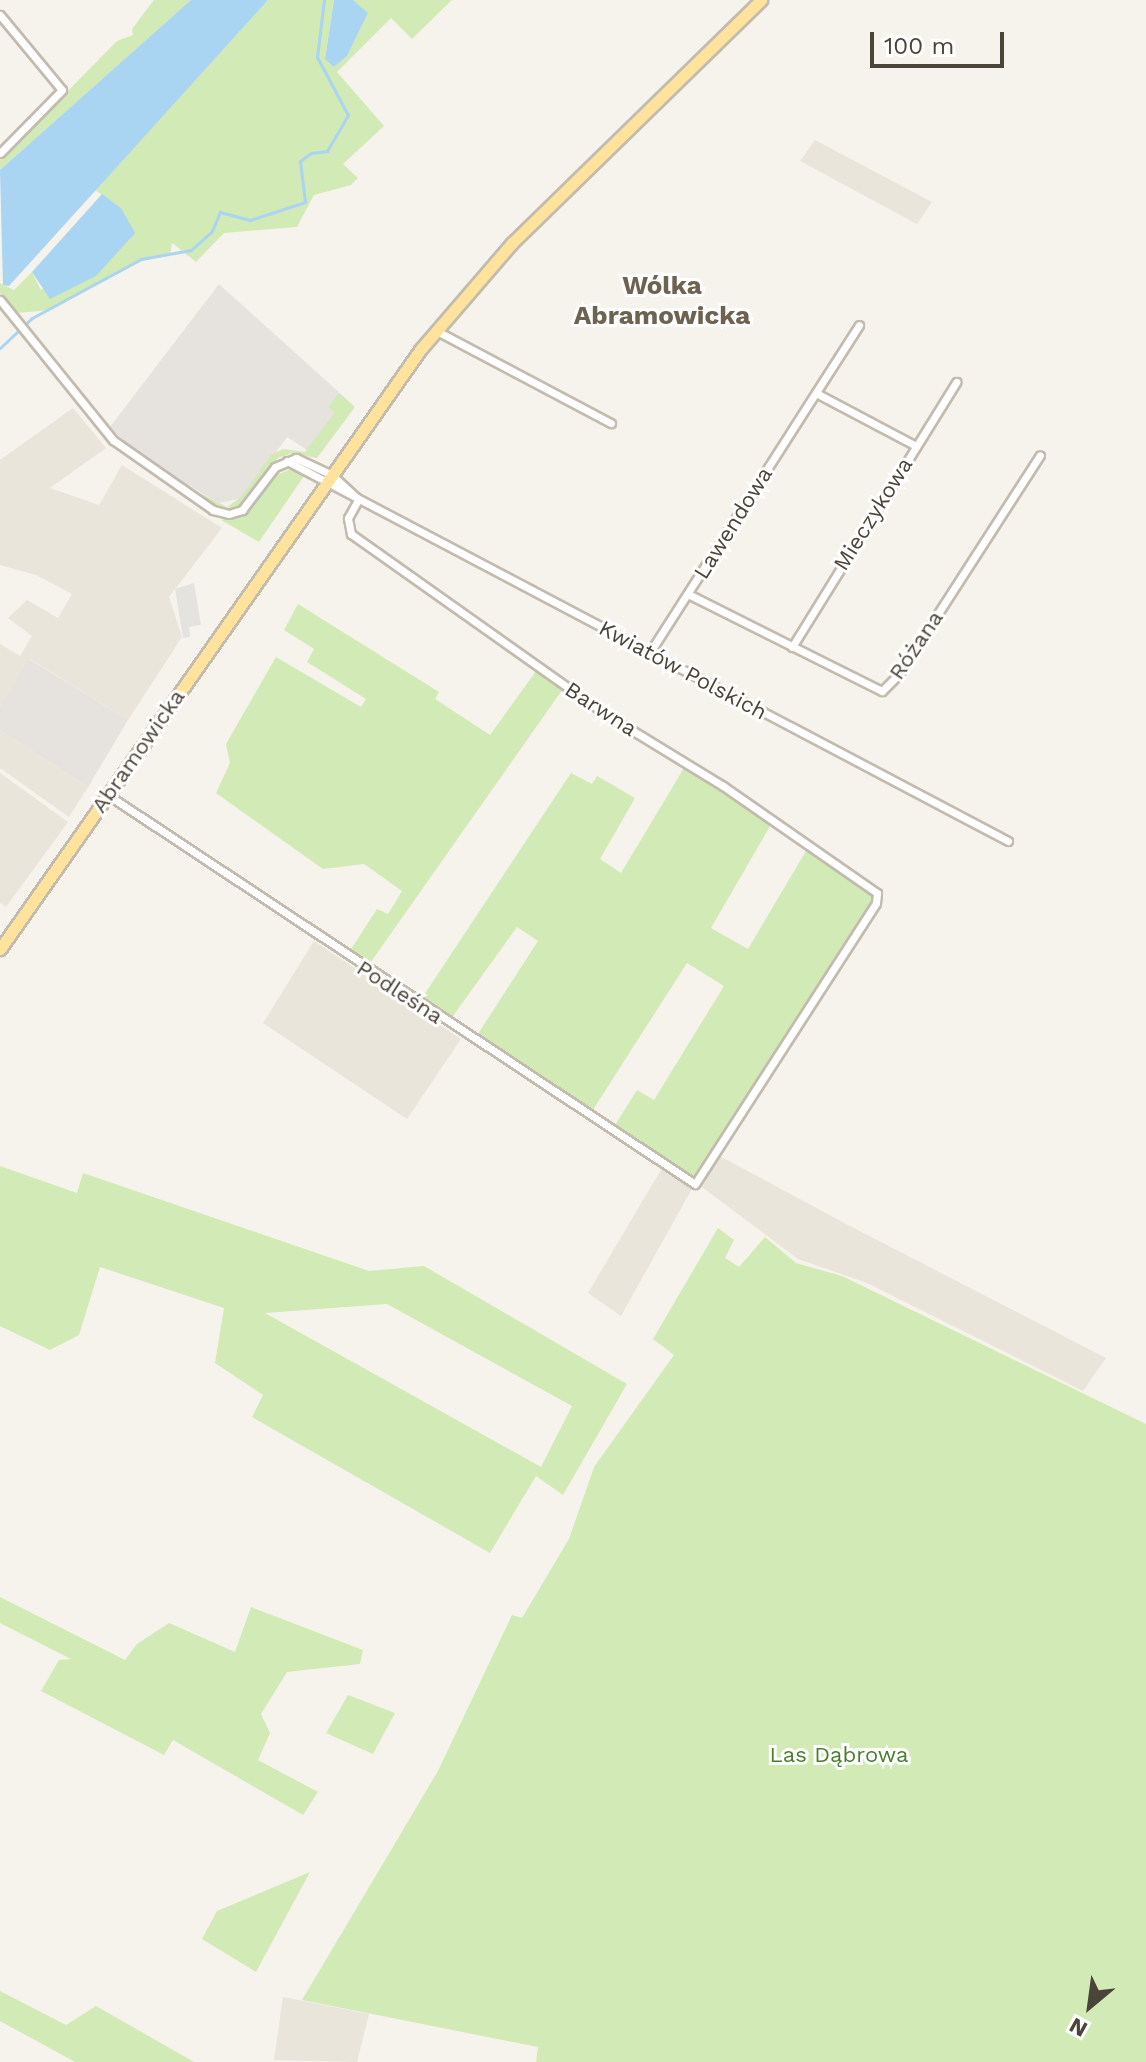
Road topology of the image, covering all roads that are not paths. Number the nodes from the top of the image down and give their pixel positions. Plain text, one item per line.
1 (761, 0) edge
2 (0, 15) edge
3 (0, 153) edge
4 (0, 300) edge
5 (859, 325) dead end
6 (435, 330) junction
7 (956, 382) dead end
8 (816, 393) junction
9 (611, 423) dead end
10 (916, 446) junction
11 (1040, 455) dead end
12 (328, 478) junction
13 (358, 500) junction
14 (688, 594) junction
15 (792, 647) junction
16 (650, 652) junction
17 (108, 795) junction
18 (1008, 841) dead end
19 (0, 949) edge
20 (695, 1184) joint

1 - 6 main road, Abramowicka
2 - 3 street
4 - 12 street, Kwiatów Polskich
5 - 8 street, Lawendowa
6 - 9 street
6 - 12 main road, Abramowicka
7 - 10 street, Mieczykowa
8 - 10 street
8 - 14 street, Lawendowa
10 - 15 street, Mieczykowa
11 - 15 street, Różana
12 - 13 street, Kwiatów Polskich
12 - 17 main road, Abramowicka
13 - 16 street, Kwiatów Polskich
13 - 20 street, Barwna
14 - 15 street, Różana
14 - 16 street, Lawendowa
16 - 18 street, Kwiatów Polskich
17 - 19 main road, Abramowicka
17 - 20 street, Podleśna

